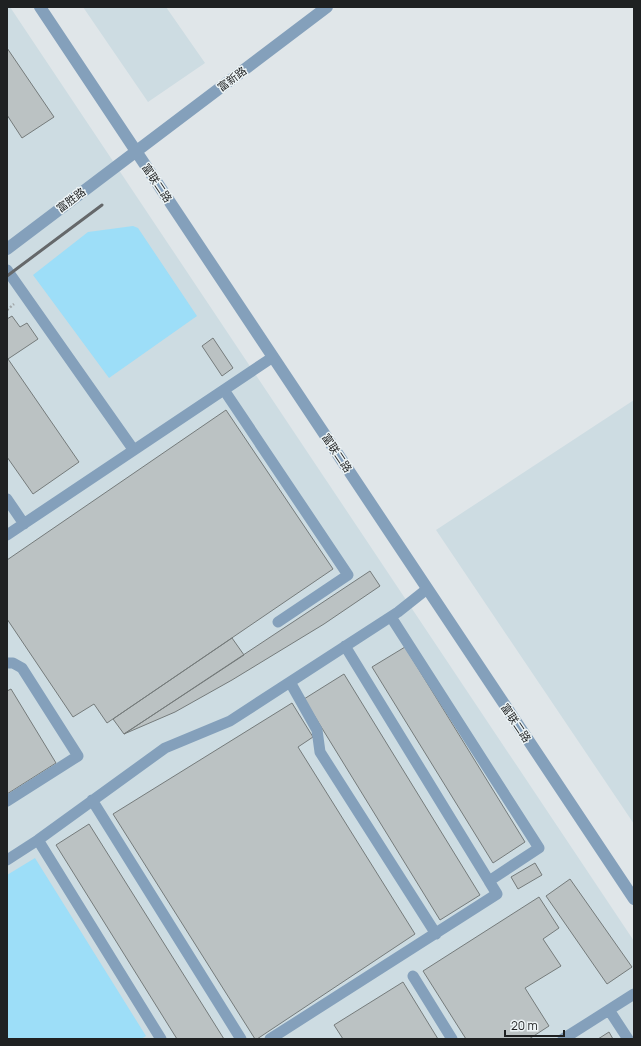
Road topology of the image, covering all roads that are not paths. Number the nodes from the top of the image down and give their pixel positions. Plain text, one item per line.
1 (40, 7) edge
2 (327, 7) edge
3 (136, 151) junction
4 (7, 249) edge
5 (7, 270) edge
6 (273, 356) junction
7 (224, 390) junction
8 (133, 449) junction
9 (7, 499) edge
10 (24, 524) junction
11 (7, 535) edge
12 (427, 589) junction
13 (391, 617) junction
14 (278, 622) dead end
15 (345, 646) junction
16 (7, 663) edge
17 (290, 682) junction
18 (7, 800) edge
19 (92, 800) junction
20 (38, 840) junction
21 (7, 860) edge
22 (489, 881) junction
23 (634, 899) edge
24 (436, 934) junction
25 (413, 976) dead end
26 (634, 994) edge
27 (609, 1010) junction
28 (161, 1039) edge
29 (241, 1039) edge
30 (270, 1039) edge
31 (452, 1039) edge
32 (563, 1039) edge
33 (628, 1039) edge

1 - 3 street, 富联二路
2 - 3 street, 富新路
3 - 4 street, 富胜路
3 - 6 street, 富联二路
5 - 8 lane
6 - 7 lane
6 - 12 street, 富联二路
7 - 8 lane
7 - 14 lane
8 - 10 lane
9 - 10 lane
10 - 11 lane
12 - 13 lane
12 - 23 street, 富联二路
13 - 15 lane
13 - 22 lane
15 - 17 lane
15 - 22 lane
16 - 18 lane
17 - 19 lane
17 - 24 lane
19 - 20 lane
19 - 29 lane
20 - 21 lane
20 - 28 lane
22 - 24 lane
24 - 30 lane
25 - 31 lane
26 - 27 lane
27 - 32 lane
27 - 33 lane

